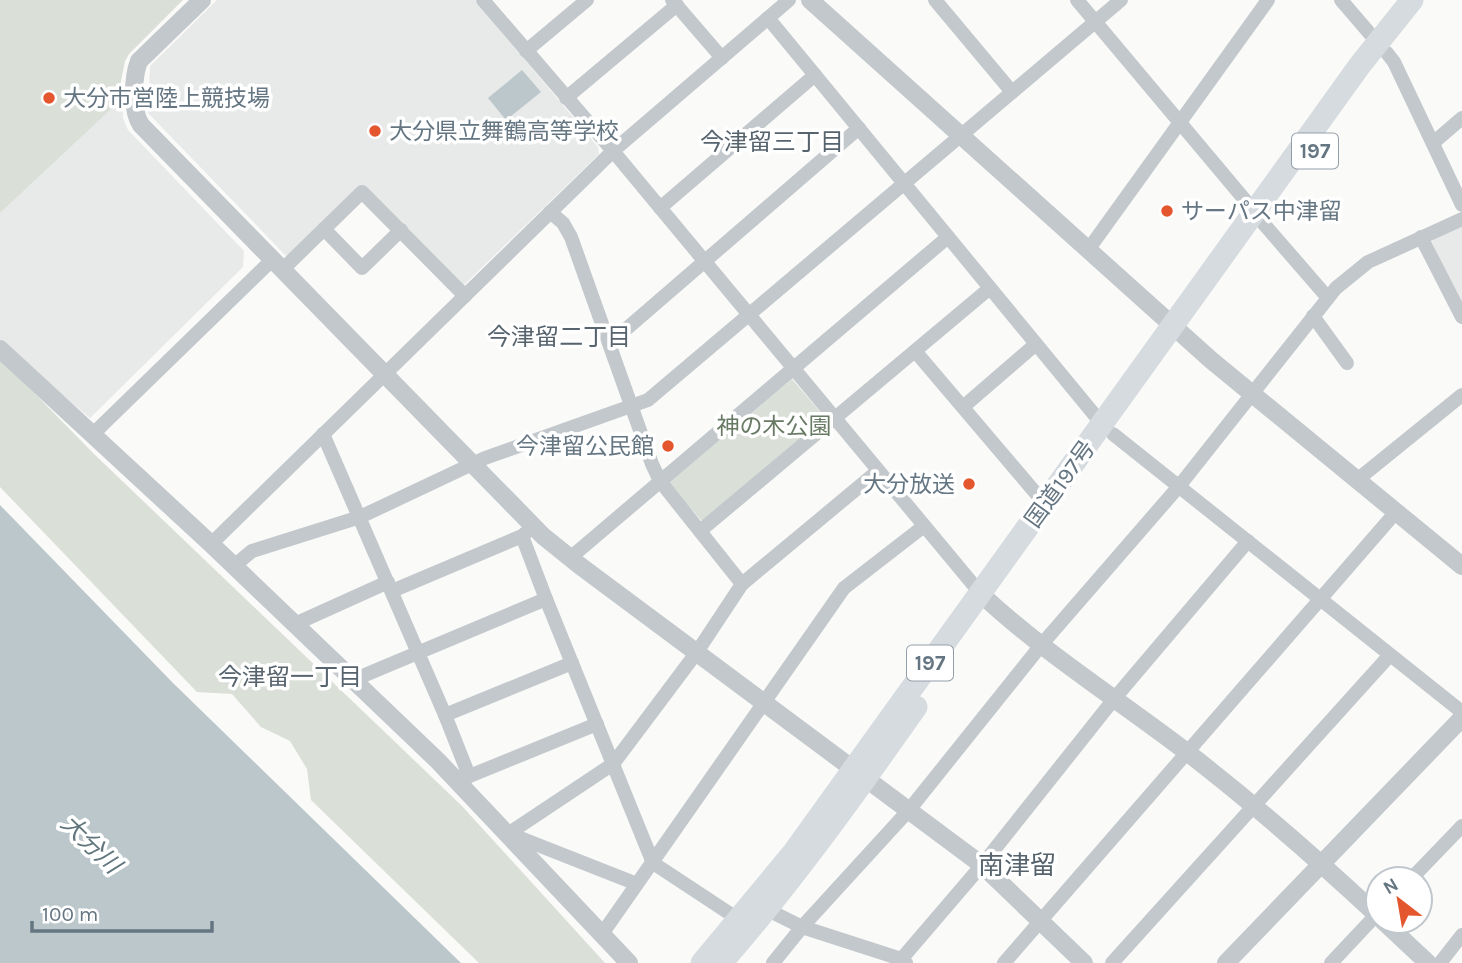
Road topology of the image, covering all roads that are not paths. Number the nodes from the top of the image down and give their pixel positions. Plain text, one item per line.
1 (202, 0) edge
2 (587, 0) edge
3 (789, 0) edge
4 (810, 0) edge
5 (935, 0) edge
6 (1077, 0) edge
7 (1121, 0) edge
8 (1268, 0) edge
9 (1341, 0) edge
10 (1412, 0) edge
11 (1430, 0) edge
12 (485, 1) edge
13 (674, 3) edge
14 (768, 18) junction
15 (1095, 22) junction
16 (1382, 47) junction
17 (526, 51) junction
18 (722, 58) junction
19 (815, 75) junction
20 (1012, 92) junction
21 (566, 98) junction
22 (1462, 118) edge
23 (1180, 122) junction
24 (859, 128) junction
25 (961, 136) junction
26 (1433, 143) junction
27 (612, 151) junction
28 (905, 184) junction
29 (1462, 205) edge
30 (660, 208) junction
31 (550, 212) junction
32 (1259, 217) junction
33 (1462, 219) edge
34 (324, 229) junction
35 (401, 230) junction
36 (948, 237) junction
37 (1421, 237) junction
38 (1088, 250) junction
39 (705, 262) junction
40 (277, 265) junction
41 (990, 288) junction
42 (464, 296) junction
43 (1328, 298) junction
44 (749, 315) junction
45 (1313, 316) junction
46 (1462, 317) edge
47 (1179, 332) junction
48 (610, 343) junction
49 (1036, 344) junction
50 (0, 349) edge
51 (915, 351) junction
52 (1347, 363) dead end
53 (793, 368) junction
54 (384, 375) junction
55 (1251, 393) junction
56 (1462, 395) edge
57 (632, 406) junction
58 (963, 407) junction
59 (834, 418) junction
60 (1108, 429) junction
61 (93, 434) junction
62 (323, 434) junction
63 (471, 465) junction
64 (878, 471) junction
65 (1357, 480) junction
66 (660, 481) junction
67 (1180, 485) junction
68 (1045, 504) junction
69 (1396, 512) junction
70 (360, 517) junction
71 (924, 526) junction
72 (528, 531) junction
73 (700, 531) junction
74 (1248, 541) junction
75 (211, 544) junction
76 (570, 558) junction
77 (234, 566) junction
78 (1462, 566) edge
79 (742, 584) junction
80 (390, 586) junction
81 (546, 599) junction
82 (986, 599) junction
83 (1321, 599) junction
84 (295, 624) junction
85 (1042, 644) junction
86 (418, 652) junction
87 (697, 652) junction
88 (1390, 655) junction
89 (572, 663) junction
90 (353, 680) junction
91 (1114, 699) junction
92 (763, 702) junction
93 (1462, 712) edge
94 (445, 715) junction
95 (1462, 718) edge
96 (597, 724) junction
97 (1188, 753) junction
98 (613, 764) junction
99 (859, 773) junction
100 (465, 782) junction
101 (1253, 807) junction
102 (909, 810) junction
103 (1462, 826) edge
104 (508, 834) junction
105 (653, 863) junction
106 (1322, 864) junction
107 (982, 865) junction
108 (1424, 865) edge
109 (637, 884) junction
110 (1364, 902) edge
111 (768, 910) junction
112 (738, 919) junction
113 (1041, 921) junction
114 (802, 928) junction
115 (1364, 931) edge
116 (602, 934) junction
117 (1399, 935) edge
118 (1462, 935) edge
119 (902, 962) edge
120 (629, 963) edge
121 (702, 963) edge
122 (721, 963) edge
123 (773, 963) edge
124 (1004, 963) edge
125 (1084, 963) edge
126 (1112, 963) edge
127 (1226, 963) edge
128 (1331, 963) edge
129 (1428, 963) edge
130 (1440, 963) edge

1 - 40 street
2 - 17 street
3 - 14 street
4 - 25 street
5 - 20 street
6 - 15 street
7 - 15 street
8 - 23 street
9 - 16 street
10 - 16 highway, 国道197号 / 197
11 - 16 highway, 国道197号 / 197
12 - 17 street
13 - 18 street
13 - 21 street
14 - 18 street
14 - 19 street
15 - 20 street
15 - 23 street
16 - 26 street
16 - 32 highway, 国道197号 / 197
17 - 21 street
18 - 27 street
19 - 24 street
19 - 30 street
20 - 25 street
21 - 27 street
22 - 26 street
23 - 32 street
23 - 38 street
24 - 28 street
24 - 39 street
25 - 28 street
25 - 38 street
26 - 29 street
27 - 30 street
27 - 31 street
28 - 36 street
28 - 44 street
30 - 39 street
31 - 42 street
31 - 48 street
32 - 43 street
32 - 47 highway, 国道197号 / 197
33 - 37 street
34 - 35 street
34 - 35 street
34 - 40 street
35 - 42 street
36 - 41 street
36 - 53 street
37 - 43 street
37 - 46 street
38 - 47 street
39 - 44 street
39 - 48 street
40 - 54 street
40 - 61 street
41 - 49 street
41 - 51 street
42 - 54 street
43 - 45 street
44 - 53 street
44 - 57 street
45 - 52 street
45 - 55 street
47 - 55 street
47 - 60 highway, 国道197号 / 197
48 - 57 street
49 - 58 street
49 - 60 street
50 - 61 street
51 - 58 street
51 - 59 street
53 - 59 street
53 - 66 street
54 - 62 street
54 - 63 street
55 - 65 street
55 - 67 street
56 - 65 street
57 - 63 street
57 - 66 street
58 - 68 street
59 - 64 street
59 - 73 street
60 - 67 street
60 - 68 highway, 国道197号 / 197
60 - 82 highway, 国道197号 / 197
61 - 75 street
62 - 70 street
62 - 75 street
63 - 70 street
63 - 72 street
64 - 71 street
64 - 79 street
65 - 69 street
66 - 73 street
66 - 76 street
67 - 74 street
67 - 85 street
68 - 82 highway, 国道197号 / 197
69 - 78 street
69 - 83 street
70 - 77 street
70 - 80 street
71 - 82 street
71 - 92 street
72 - 76 street
72 - 80 street
72 - 81 street
73 - 79 street
74 - 83 street
74 - 91 street
75 - 77 street
76 - 87 street
77 - 84 street
79 - 87 street
80 - 84 street
80 - 86 street
81 - 86 street
81 - 89 street
82 - 85 street
82 - 99 highway, 国道197号 / 197
83 - 88 street
83 - 97 street
84 - 90 street
85 - 91 street
85 - 102 street
86 - 90 street
86 - 94 street
87 - 92 street
87 - 98 street
88 - 93 street
88 - 101 street
89 - 94 street
89 - 96 street
90 - 100 street
91 - 97 street
91 - 107 street
92 - 99 street
92 - 105 street
94 - 100 street
95 - 106 street
96 - 98 street
96 - 100 street
97 - 101 street
97 - 113 street
98 - 104 street
98 - 105 street
99 - 102 street
99 - 111 highway, 国道197号 / 197
99 - 112 highway, 国道197号 / 197
100 - 104 street
101 - 106 street
101 - 126 street
102 - 107 street
102 - 114 street
103 - 108 street
104 - 109 street
104 - 116 street
105 - 109 street
105 - 112 street
106 - 110 street
106 - 127 street
107 - 113 street
107 - 119 street
109 - 116 street
111 - 114 street
111 - 122 highway, 国道197号 / 197
112 - 121 highway, 国道197号 / 197
113 - 124 street
113 - 125 street
114 - 119 street
114 - 123 street
115 - 128 street
116 - 120 street
117 - 129 street
118 - 130 street

